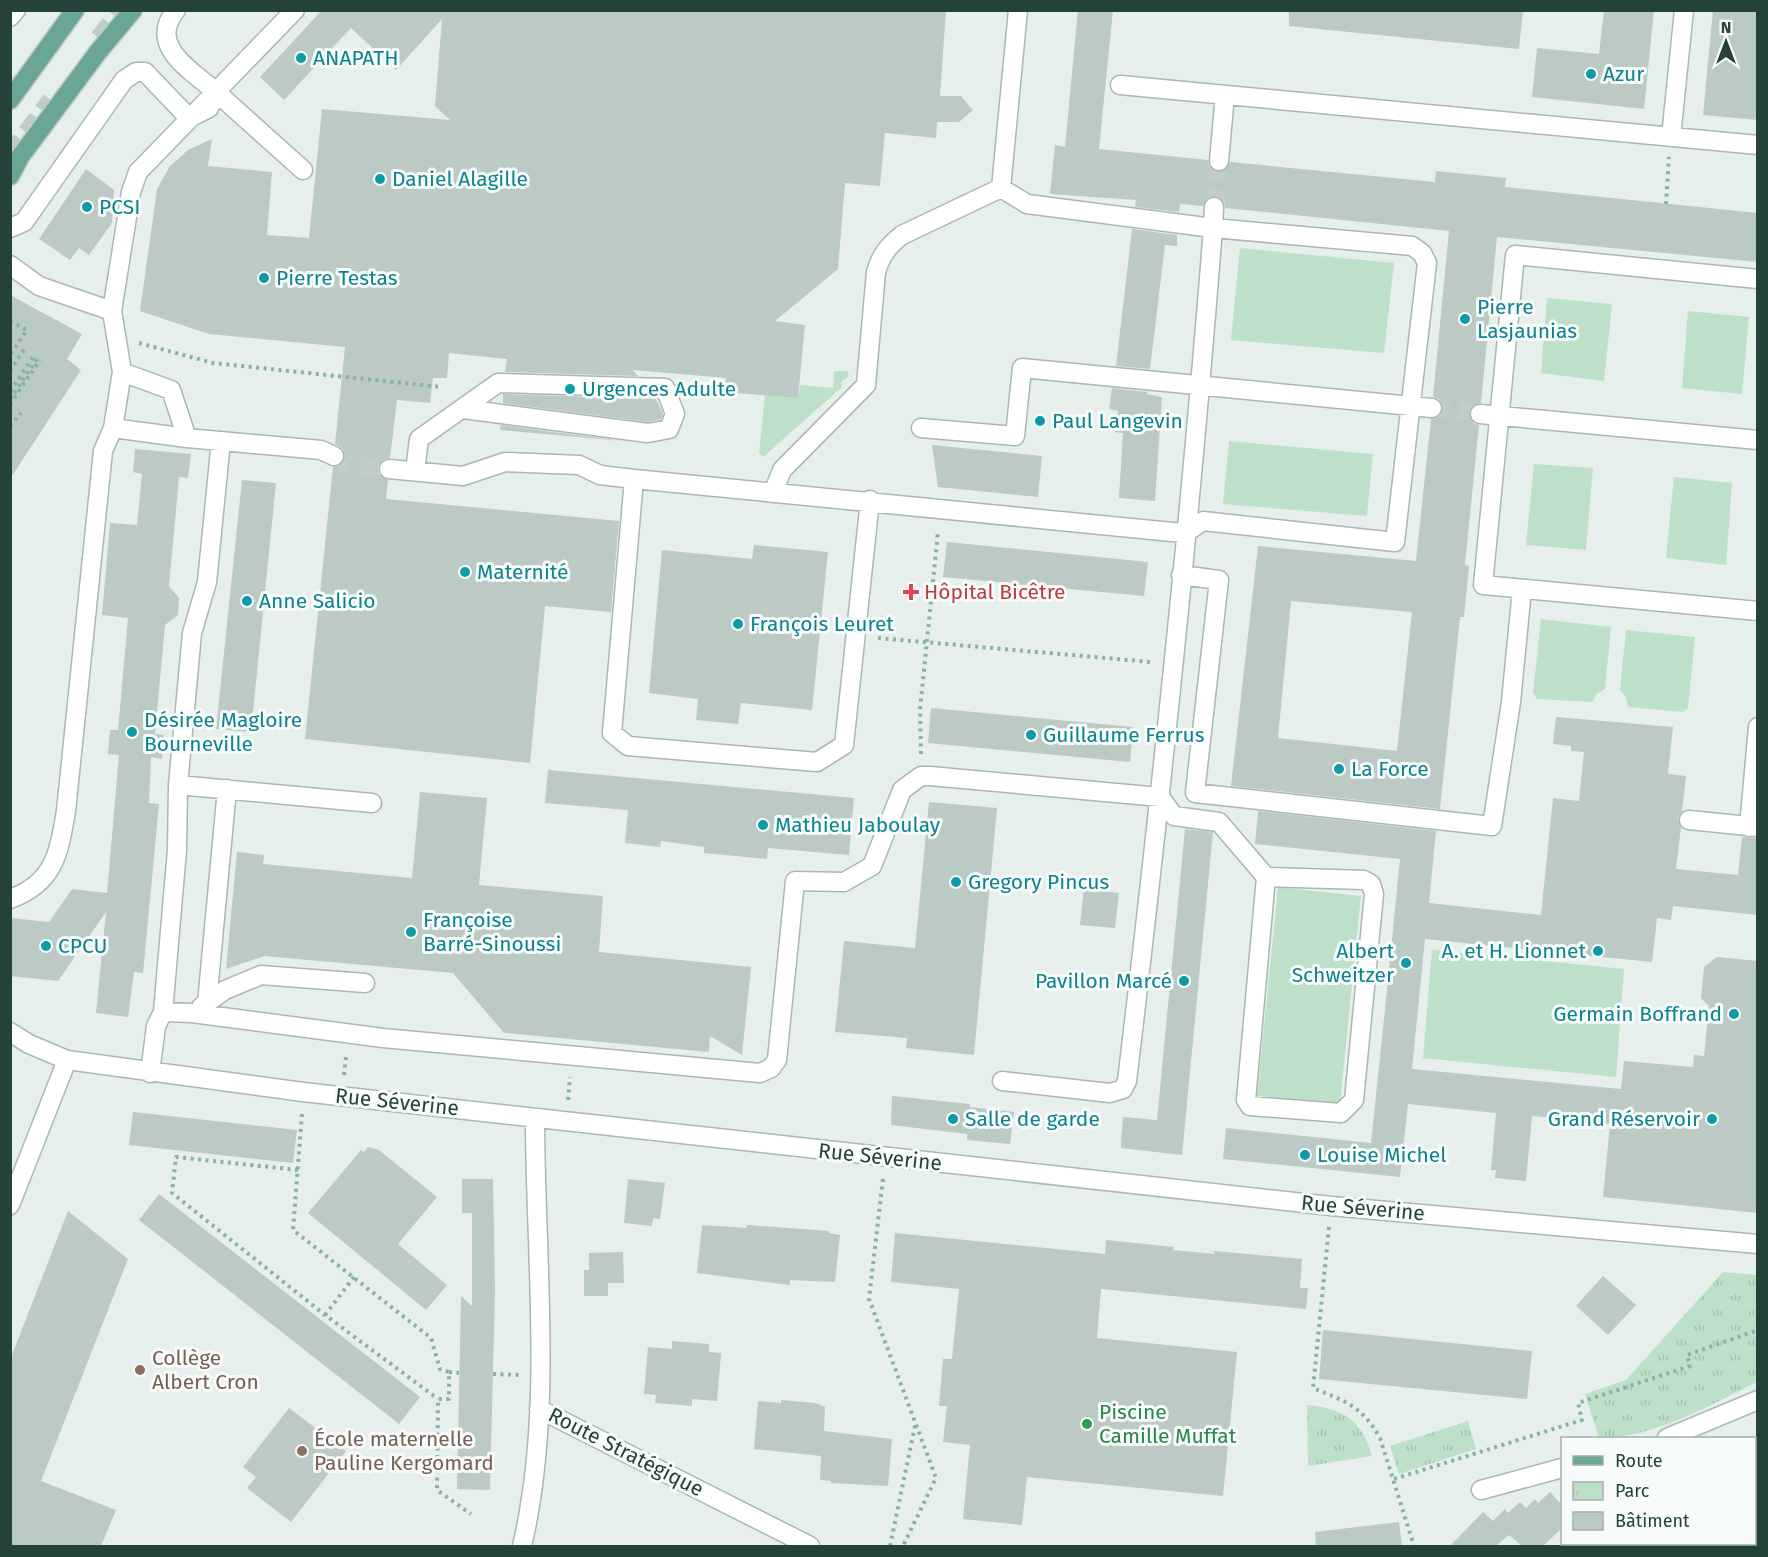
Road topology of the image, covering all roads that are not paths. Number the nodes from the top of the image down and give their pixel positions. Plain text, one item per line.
1 (15, 10) edge
2 (75, 10) edge
3 (133, 10) edge
4 (176, 10) edge
5 (295, 10) edge
6 (1018, 10) edge
7 (1684, 10) edge
8 (10, 17) edge
9 (1120, 85) dead end
10 (216, 92) junction
11 (1225, 95) junction
12 (10, 100) edge
13 (189, 118) junction
14 (1671, 137) junction
15 (1758, 145) edge
16 (1219, 161) tunnel mouth
17 (303, 170) dead end
18 (10, 176) edge
19 (1001, 188) junction
20 (1214, 207) tunnel mouth
21 (10, 228) edge
22 (1213, 228) junction
23 (10, 265) edge
24 (1758, 279) edge
25 (112, 312) junction
26 (123, 372) junction
27 (1200, 386) junction
28 (1408, 406) junction
29 (1432, 408) tunnel mouth
30 (463, 409) junction
31 (1480, 414) tunnel mouth
32 (1500, 415) junction
33 (113, 428) junction
34 (921, 428) dead end
35 (187, 438) junction
36 (1758, 440) edge
37 (221, 441) junction
38 (334, 456) tunnel mouth
39 (389, 469) tunnel mouth
40 (415, 471) junction
41 (634, 479) junction
42 (772, 493) junction
43 (870, 501) junction
44 (1185, 533) junction
45 (1181, 575) junction
46 (1522, 589) junction
47 (1758, 611) edge
48 (1758, 727) edge
49 (178, 785) junction
50 (226, 789) junction
51 (1160, 796) junction
52 (372, 803) dead end
53 (1689, 820) dead end
54 (1753, 827) edge
55 (1266, 877) junction
56 (10, 899) edge
57 (365, 983) dead end
58 (200, 1008) junction
59 (163, 1012) junction
60 (10, 1032) edge
61 (67, 1060) junction
62 (150, 1072) junction
63 (1002, 1081) dead end
64 (535, 1118) junction
65 (10, 1206) edge
66 (1758, 1244) edge
67 (1758, 1400) edge
68 (539, 1409) junction
69 (1668, 1437) edge
70 (1561, 1469) edge
71 (1481, 1490) dead end
72 (522, 1546) edge
73 (810, 1546) edge

1 - 8 street
2 - 12 main road
3 - 18 main road
4 - 10 street
5 - 10 street
6 - 19 street
7 - 14 street
9 - 11 street
10 - 13 street
10 - 17 street
11 - 14 street
11 - 16 street
13 - 21 street
13 - 25 street
14 - 15 street
19 - 22 street
19 - 42 street
20 - 22 street
22 - 27 street
22 - 28 street
23 - 25 street
24 - 32 street
25 - 26 street
26 - 33 street
26 - 35 street
27 - 28 street
27 - 34 street
27 - 44 street
28 - 29 street
28 - 44 street
30 - 30 street
30 - 40 street
31 - 32 street
32 - 36 street
32 - 46 street
33 - 35 street
33 - 56 street
35 - 37 street
37 - 38 street
37 - 49 street
39 - 40 street
40 - 41 street
41 - 42 street
41 - 43 street
42 - 43 street
43 - 44 street
44 - 45 street
45 - 46 street
45 - 51 street
46 - 47 street
48 - 54 street
49 - 50 street
49 - 59 street
50 - 52 street
50 - 58 street
51 - 55 street
51 - 58 street
51 - 63 street
53 - 54 street
55 - 55 street
57 - 58 street
58 - 59 street
59 - 62 street
60 - 61 street, Rue Séverine
61 - 62 street, Rue Séverine
61 - 65 street
62 - 64 street, Rue Séverine
64 - 66 street, Rue Séverine
64 - 68 street, Route Stratégique
67 - 69 street
68 - 72 street
68 - 73 street, Route Stratégique
70 - 71 street

